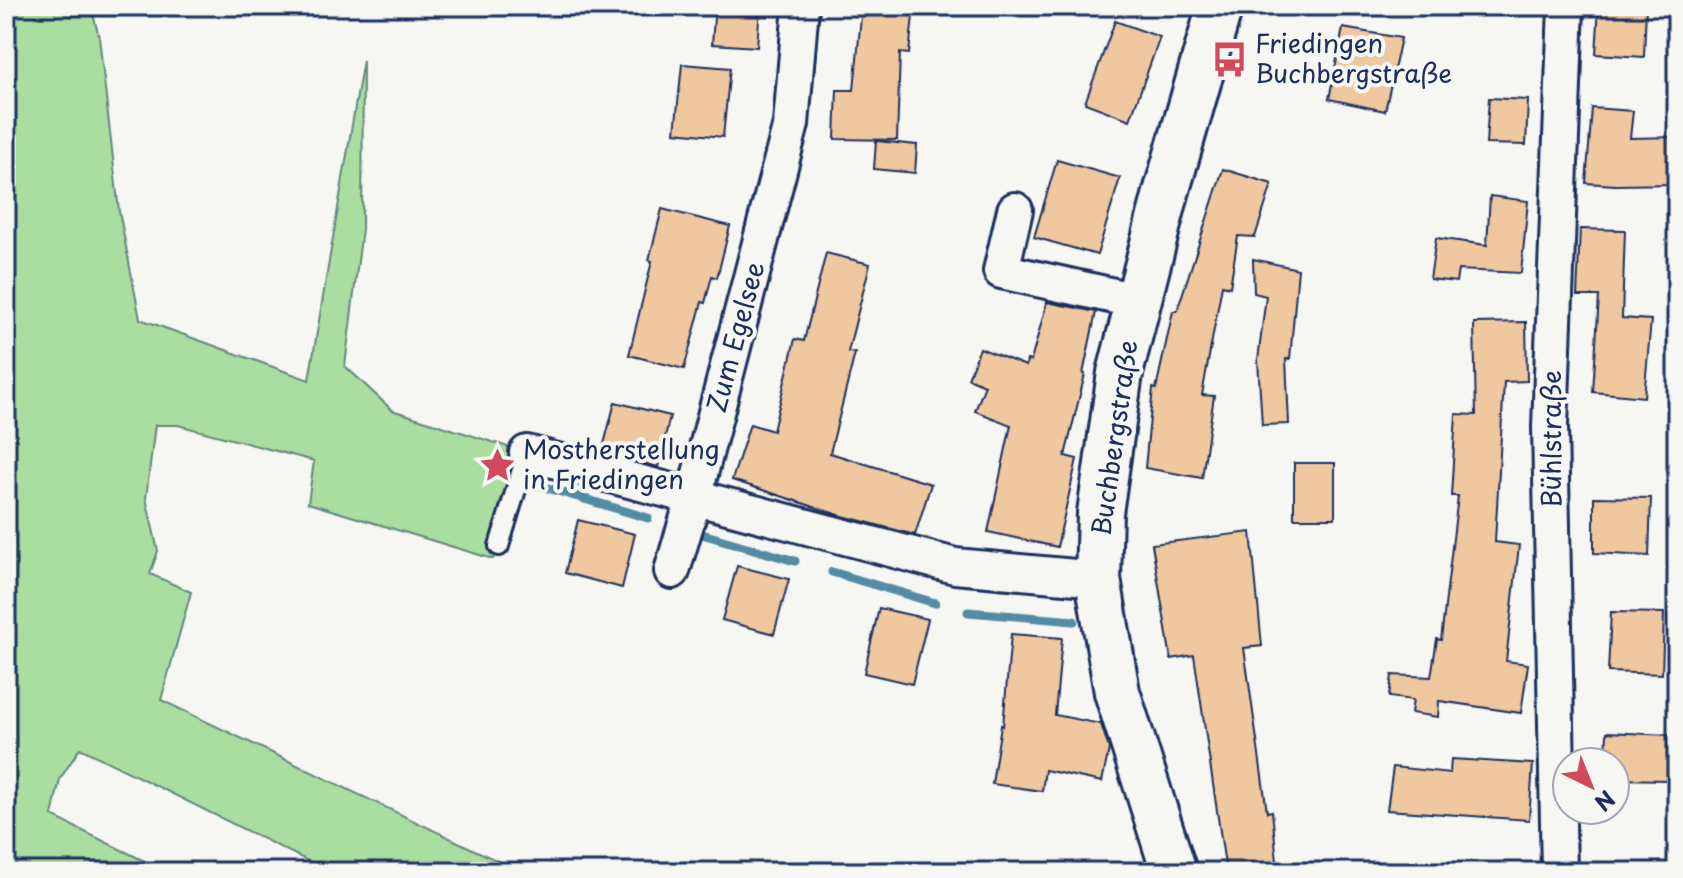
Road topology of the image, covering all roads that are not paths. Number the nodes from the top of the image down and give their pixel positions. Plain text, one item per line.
1 (801, 6) edge
2 (1220, 6) edge
3 (1566, 6) edge
4 (1015, 210) dead end
5 (1137, 301) junction
6 (527, 453) joint
7 (694, 497) junction
8 (499, 546) dead end
9 (672, 571) dead end
10 (1098, 579) junction
11 (1174, 872) edge
12 (1559, 872) edge

1 - 7 street, Zum Egelsee
2 - 5 main road, Buchbergstraße
3 - 12 street, Bühlstraße
4 - 5 street
5 - 10 main road, Buchbergstraße
6 - 7 street
6 - 8 lane
7 - 9 street, Zum Egelsee
7 - 10 street
10 - 11 main road, Buchbergstraße

